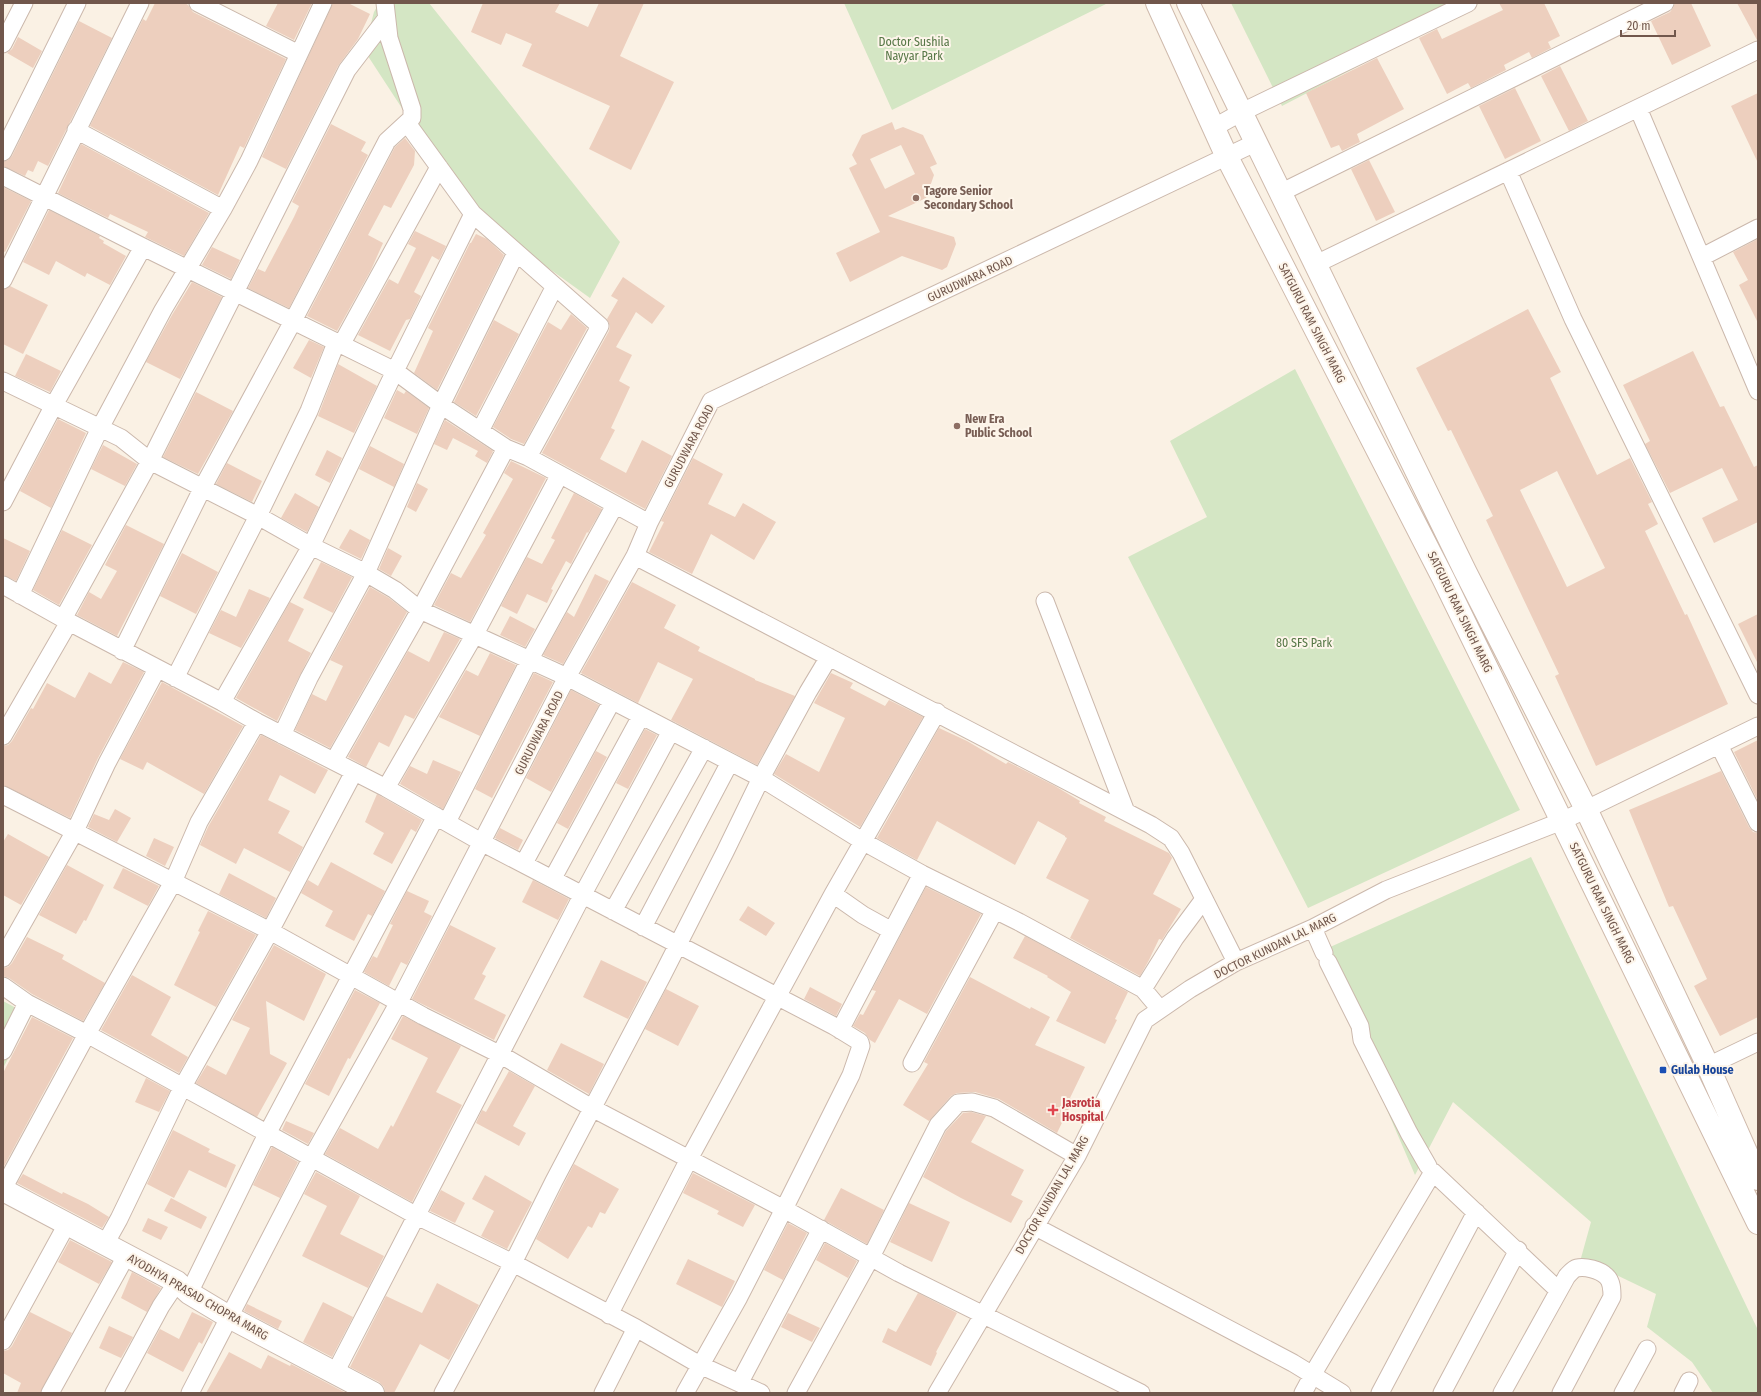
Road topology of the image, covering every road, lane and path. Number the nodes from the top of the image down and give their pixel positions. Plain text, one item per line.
1 (77, 3) edge
2 (140, 3) edge
3 (198, 3) edge
4 (323, 3) edge
5 (1157, 3) edge
6 (1188, 3) edge
7 (1468, 3) edge
8 (1665, 3) edge
9 (20, 4) edge
10 (386, 11) edge
11 (3, 44) edge
12 (1758, 50) edge
13 (299, 54) junction
14 (1638, 108) junction
15 (1240, 113) junction
16 (406, 123) junction
17 (1213, 128) junction
18 (76, 130) junction
19 (1255, 143) junction
20 (3, 152) edge
21 (1227, 157) junction
22 (439, 167) junction
23 (1508, 171) junction
24 (3, 176) edge
25 (1280, 193) junction
26 (45, 197) junction
27 (223, 209) junction
28 (473, 214) junction
29 (1758, 228) edge
30 (143, 247) junction
31 (516, 253) junction
32 (1702, 257) junction
33 (1316, 264) junction
34 (188, 268) junction
35 (3, 280) edge
36 (554, 288) junction
37 (236, 293) junction
38 (292, 322) junction
39 (339, 344) junction
40 (395, 370) junction
41 (3, 381) edge
42 (1758, 391) edge
43 (54, 405) junction
44 (441, 405) junction
45 (100, 428) junction
46 (480, 431) junction
47 (506, 448) junction
48 (528, 457) junction
49 (150, 461) junction
50 (559, 476) junction
51 (203, 487) junction
52 (3, 502) edge
53 (615, 505) junction
54 (258, 516) junction
55 (649, 523) junction
56 (311, 546) junction
57 (635, 556) junction
58 (366, 573) junction
59 (3, 585) edge
60 (20, 594) junction
61 (1045, 601) dead end
62 (420, 610) junction
63 (66, 620) junction
64 (475, 634) junction
65 (122, 650) junction
66 (830, 657) junction
67 (530, 660) junction
68 (158, 669) junction
69 (567, 677) junction
70 (175, 678) junction
71 (1758, 695) edge
72 (612, 701) junction
73 (222, 702) junction
74 (937, 712) junction
75 (641, 716) junction
76 (257, 722) junction
77 (1758, 726) edge
78 (671, 731) junction
79 (282, 735) junction
80 (3, 736) edge
81 (1719, 745) junction
82 (704, 748) junction
83 (334, 761) junction
84 (730, 762) junction
85 (354, 772) junction
86 (761, 778) junction
87 (386, 788) junction
88 (3, 795) edge
89 (1586, 809) junction
90 (1126, 812) junction
91 (441, 819) junction
92 (1562, 821) junction
93 (1758, 823) edge
94 (75, 831) junction
95 (864, 842) junction
96 (483, 843) junction
97 (524, 863) junction
98 (922, 874) junction
99 (553, 878) junction
100 (173, 882) junction
101 (582, 894) junction
102 (833, 894) junction
103 (1204, 899) junction
104 (995, 910) junction
105 (613, 911) junction
106 (643, 927) junction
107 (1313, 928) junction
108 (270, 931) junction
109 (892, 931) junction
110 (677, 945) junction
111 (3, 958) edge
112 (1236, 962) junction
113 (350, 976) junction
114 (3, 986) edge
115 (1143, 989) junction
116 (778, 997) junction
117 (399, 1002) junction
118 (27, 1003) junction
119 (1159, 1008) junction
120 (840, 1030) junction
121 (87, 1034) junction
122 (1758, 1042) edge
123 (3, 1051) edge
124 (501, 1055) junction
125 (912, 1063) dead end
126 (1708, 1066) junction
127 (182, 1088) junction
128 (592, 1108) junction
129 (267, 1134) junction
130 (1077, 1156) junction
131 (311, 1159) junction
132 (689, 1159) junction
133 (1428, 1166) dead end
134 (1758, 1179) edge
135 (5, 1194) edge
136 (784, 1209) junction
137 (1476, 1212) junction
138 (417, 1216) junction
139 (1758, 1223) edge
140 (67, 1224) junction
141 (1034, 1226) junction
142 (821, 1229) junction
143 (105, 1244) junction
144 (1518, 1250) junction
145 (126, 1256) junction
146 (871, 1257) junction
147 (513, 1264) junction
148 (183, 1288) junction
149 (1558, 1290) junction
150 (610, 1315) junction
151 (982, 1315) junction
152 (228, 1317) junction
153 (636, 1328) junction
154 (3, 1341) edge
155 (1646, 1349) dead end
156 (700, 1365) junction
157 (1312, 1374) junction
158 (740, 1382) junction
159 (344, 1383) edge
160 (50, 1393) edge
161 (114, 1393) edge
162 (190, 1393) edge
163 (373, 1393) edge
164 (443, 1393) edge
165 (603, 1393) edge
166 (685, 1393) edge
167 (761, 1393) edge
168 (796, 1393) edge
169 (937, 1393) edge
170 (1141, 1393) edge
171 (1303, 1393) edge
172 (1342, 1393) edge
173 (1380, 1393) edge
174 (1442, 1393) edge
175 (1502, 1393) edge
176 (1561, 1393) edge
177 (1623, 1393) edge

1 - 20 street
2 - 18 street
3 - 13 street
4 - 13 street
5 - 17 main road, SATGURU RAM SINGH MARG
6 - 15 main road, SATGURU RAM SINGH MARG
7 - 15 street
8 - 25 street
9 - 11 street
10 - 16 street
10 - 37 street
12 - 14 street
13 - 27 street
14 - 23 street
14 - 32 street
15 - 17 street
15 - 19 main road, SATGURU RAM SINGH MARG
16 - 22 street
16 - 38 street
17 - 21 main road, SATGURU RAM SINGH MARG
18 - 26 street
18 - 27 street
19 - 21 street, GURUDWARA ROAD
19 - 25 main road, SATGURU RAM SINGH MARG
21 - 55 street, GURUDWARA ROAD
21 - 92 main road, SATGURU RAM SINGH MARG
22 - 28 street
22 - 39 street
23 - 33 street
23 - 71 street
24 - 26 street
25 - 33 main road, SATGURU RAM SINGH MARG
26 - 30 street
26 - 35 street
27 - 34 street
28 - 31 street
28 - 40 street
29 - 32 street
30 - 34 street
30 - 43 street
31 - 36 street
31 - 44 street
32 - 42 street
33 - 89 main road, SATGURU RAM SINGH MARG
34 - 37 street
34 - 45 street
36 - 46 street
36 - 48 street
37 - 38 street
37 - 49 street
38 - 39 street
38 - 51 street
39 - 40 street
39 - 54 street
40 - 44 street
40 - 56 street
41 - 43 street
43 - 45 street
43 - 52 street
44 - 46 street
44 - 58 street
45 - 49 street
45 - 60 street
46 - 47 street
47 - 48 street
47 - 62 street
48 - 50 street
49 - 51 street
49 - 63 street
50 - 53 street
50 - 64 street
51 - 54 street
51 - 65 street
53 - 55 street
53 - 67 street
54 - 56 street
54 - 70 street
55 - 57 street, GURUDWARA ROAD
56 - 58 street
56 - 73 street
57 - 66 street
57 - 69 street, GURUDWARA ROAD
58 - 62 street
58 - 79 street
59 - 60 street
60 - 63 street
61 - 90 street
62 - 64 street
62 - 83 street
63 - 65 street
63 - 80 street
64 - 67 street
64 - 87 street
65 - 68 street
66 - 74 street
66 - 86 street
67 - 69 street
67 - 91 street
68 - 70 street
68 - 94 street
69 - 72 street
69 - 96 street, GURUDWARA ROAD
70 - 73 street
72 - 75 street
72 - 97 street
73 - 76 street
74 - 90 street
74 - 95 street
75 - 78 street
75 - 99 street
76 - 79 street
76 - 100 street
77 - 81 street, DOCTOR KUNDAN LAL MARG
78 - 82 street
78 - 101 street
79 - 83 street
81 - 89 street, DOCTOR KUNDAN LAL MARG
81 - 93 street
82 - 84 street
82 - 105 street
83 - 85 street
84 - 86 street
84 - 106 street
85 - 87 street
85 - 108 street
86 - 95 street
86 - 110 street
87 - 91 street
88 - 94 street
89 - 92 street, DOCTOR KUNDAN LAL MARG
89 - 126 main road, SATGURU RAM SINGH MARG
90 - 103 street
91 - 96 street
91 - 113 street
92 - 107 street, DOCTOR KUNDAN LAL MARG
92 - 139 main road, SATGURU RAM SINGH MARG
94 - 100 street
94 - 111 street
95 - 98 street
95 - 102 street
96 - 97 street
96 - 117 street, GURUDWARA ROAD
97 - 99 street
98 - 104 street
98 - 109 street
99 - 101 street
100 - 108 street
100 - 121 street
101 - 105 street
101 - 124 street
102 - 109 street
102 - 116 street
103 - 112 street
103 - 115 street
104 - 115 street
104 - 125 street
105 - 106 street
106 - 110 street
107 - 112 street, DOCTOR KUNDAN LAL MARG
107 - 133 street
108 - 113 street
108 - 127 street
109 - 120 street
110 - 116 street
110 - 128 street
112 - 119 street, DOCTOR KUNDAN LAL MARG
113 - 117 street
113 - 129 street
114 - 118 street
115 - 119 street
116 - 120 street
116 - 132 street
117 - 124 street
117 - 131 street, GURUDWARA ROAD
118 - 121 street
118 - 123 street
119 - 130 street, DOCTOR KUNDAN LAL MARG
120 - 136 street
121 - 127 street
121 - 135 street
122 - 126 street
124 - 128 street
124 - 138 street
126 - 134 main road, SATGURU RAM SINGH MARG
127 - 129 street
127 - 143 street
128 - 132 street
128 - 147 street
129 - 131 street
129 - 148 street
130 - 141 street, DOCTOR KUNDAN LAL MARG
130 - 146 street
131 - 138 street
131 - 152 street, GURUDWARA ROAD
132 - 136 street
132 - 150 street
135 - 140 main road, AYODHYA PRASAD CHOPRA MARG
136 - 142 street
136 - 156 street
137 - 144 street
137 - 157 street
137 - 173 street
138 - 147 street
138 - 159 street
140 - 143 main road, AYODHYA PRASAD CHOPRA MARG
140 - 154 street
141 - 151 street, DOCTOR KUNDAN LAL MARG
141 - 157 street
142 - 146 street
142 - 158 street
143 - 145 main road, AYODHYA PRASAD CHOPRA MARG
144 - 149 street
144 - 174 street
145 - 148 main road, AYODHYA PRASAD CHOPRA MARG
145 - 160 street
146 - 151 street
146 - 168 street
147 - 150 street
147 - 164 street
148 - 152 main road, AYODHYA PRASAD CHOPRA MARG
148 - 161 street
149 - 175 street
149 - 176 street
150 - 153 street
151 - 169 street, DOCTOR KUNDAN LAL MARG
151 - 170 street
152 - 159 main road, AYODHYA PRASAD CHOPRA MARG
152 - 162 street, GURUDWARA ROAD
153 - 156 street
153 - 165 street
155 - 177 street
156 - 158 street
156 - 166 street
157 - 171 street
157 - 172 street
158 - 167 street
159 - 163 main road, AYODHYA PRASAD CHOPRA MARG

